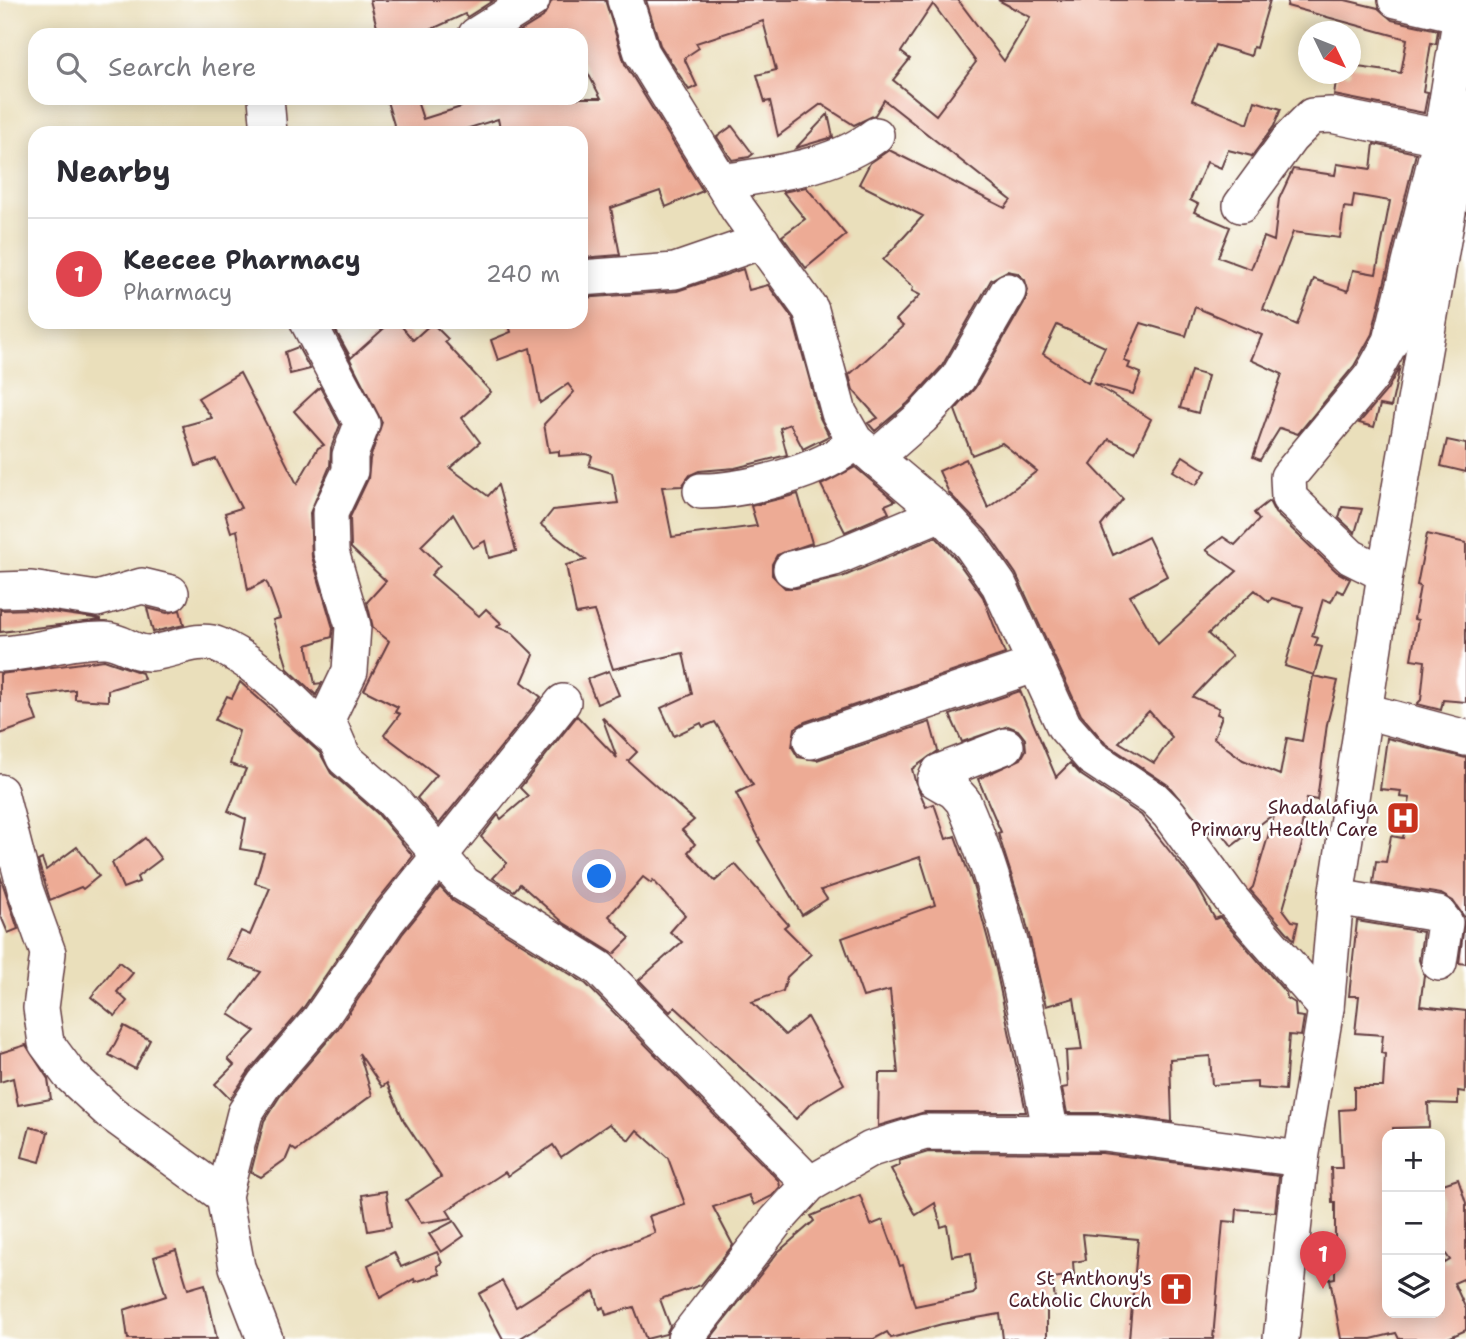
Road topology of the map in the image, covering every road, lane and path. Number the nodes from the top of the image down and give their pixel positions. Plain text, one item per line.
1 (532, 0) edge
2 (625, 0) edge
3 (1396, 0) edge
4 (1464, 16) edge
5 (487, 28) edge
6 (267, 105) edge
7 (269, 126) edge
8 (1455, 129) edge
9 (876, 135) dead end
10 (723, 182) junction
11 (1241, 205) dead end
12 (762, 241) junction
13 (588, 277) edge
14 (1008, 291) dead end
15 (312, 329) edge
16 (865, 450) junction
17 (701, 491) dead end
18 (941, 513) junction
19 (791, 569) dead end
20 (1385, 574) junction
21 (0, 590) edge
22 (171, 593) dead end
23 (0, 654) edge
24 (1034, 665) junction
25 (563, 702) dead end
26 (1365, 711) junction
27 (333, 738) junction
28 (1466, 738) edge
29 (811, 741) dead end
30 (1006, 746) dead end
31 (0, 792) edge
32 (440, 853) junction
33 (1336, 897) junction
34 (1439, 963) dead end
35 (1326, 1008) junction
36 (1051, 1133) junction
37 (1301, 1159) junction
38 (810, 1184) junction
39 (224, 1196) junction
40 (265, 1339) edge
41 (685, 1339) edge
42 (1282, 1339) edge

1 - 5 street
2 - 10 street
3 - 4 street
4 - 8 street
6 - 7 street
8 - 11 street
8 - 20 street
8 - 20 street
9 - 10 street
10 - 12 street
12 - 13 street
12 - 16 street
14 - 16 street
15 - 27 street
16 - 17 street
16 - 18 street
18 - 19 street
18 - 24 street
20 - 26 street
21 - 22 street
23 - 27 street
24 - 29 street
24 - 35 street
25 - 32 street
26 - 28 street
26 - 33 street
27 - 32 street
30 - 36 street
31 - 39 street
32 - 38 street
32 - 39 street
33 - 34 street
33 - 35 street
35 - 37 street
36 - 37 street
36 - 38 street
37 - 42 street
38 - 41 street
39 - 40 street

